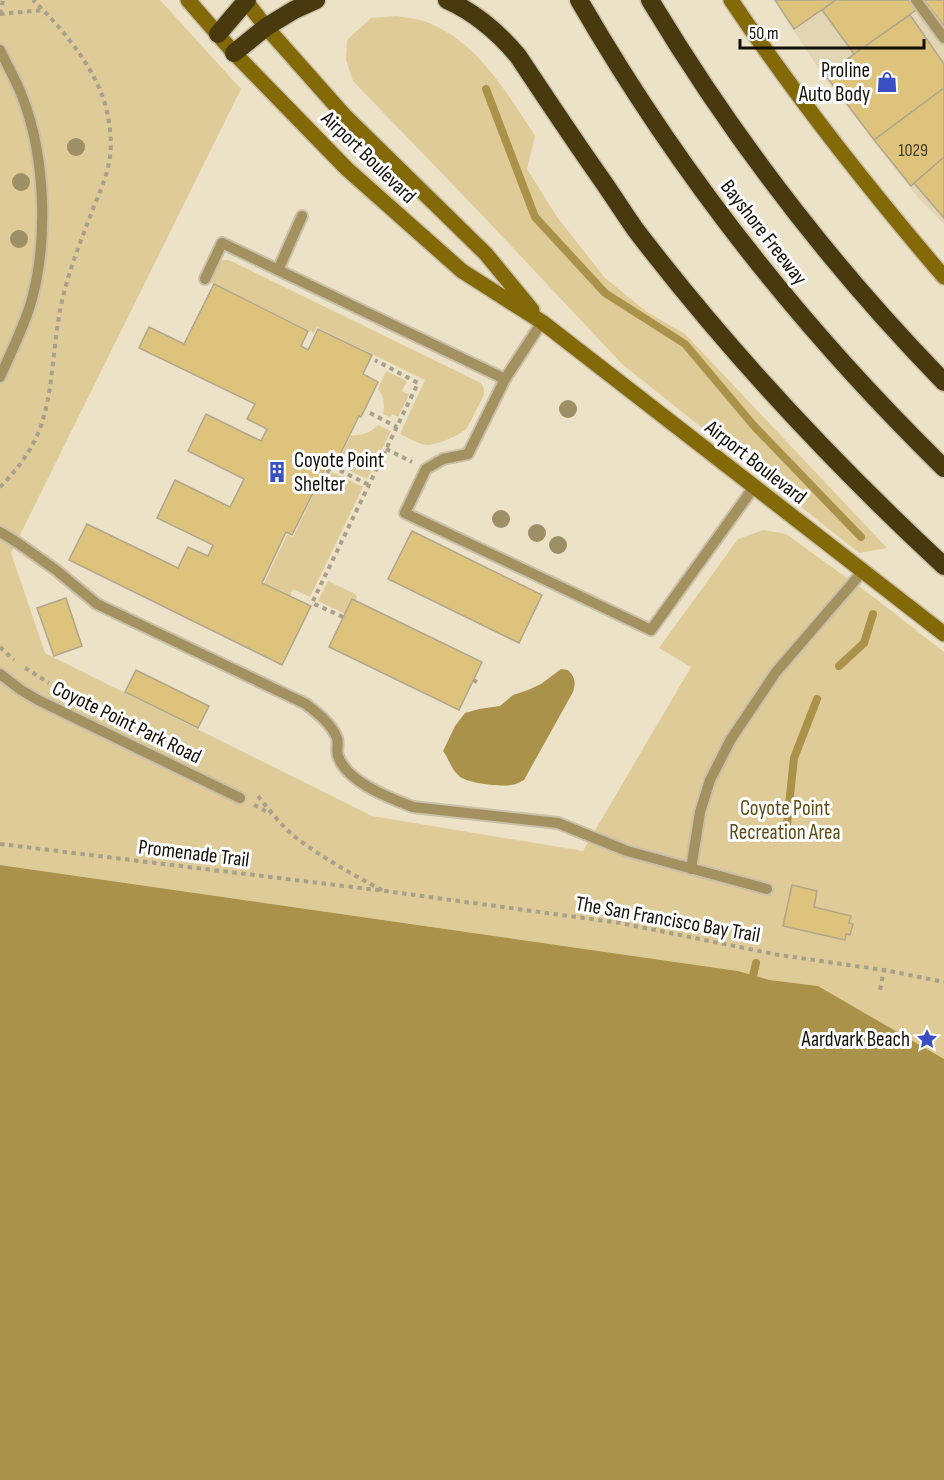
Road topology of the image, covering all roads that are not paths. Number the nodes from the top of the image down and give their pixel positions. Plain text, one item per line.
1 (188, 0) edge
2 (246, 0) edge
3 (316, 0) edge
4 (447, 0) edge
5 (579, 0) edge
6 (650, 0) edge
7 (731, 0) edge
8 (916, 0) edge
9 (266, 27) junction
10 (218, 34) junction
11 (944, 38) edge
12 (0, 50) edge
13 (234, 53) junction
14 (302, 216) dead end
15 (278, 270) junction
16 (944, 277) edge
17 (205, 279) dead end
18 (542, 321) junction
19 (0, 377) edge
20 (505, 379) junction
21 (944, 382) edge
22 (944, 468) edge
23 (754, 487) junction
24 (0, 532) edge
25 (944, 566) edge
26 (863, 571) junction
27 (944, 634) edge
28 (0, 674) edge
29 (240, 798) dead end
30 (691, 869) junction
31 (767, 889) dead end

1 - 10 main road, Airport Boulevard
2 - 9 main road, Airport Boulevard
2 - 10 highway
3 - 9 highway
4 - 25 highway
5 - 22 highway, Bayshore Freeway
6 - 21 highway, Bayshore Freeway
7 - 16 main road
8 - 11 lane
9 - 13 highway
9 - 18 main road, Airport Boulevard
10 - 13 main road, Airport Boulevard
12 - 19 lane
13 - 18 main road, Airport Boulevard
14 - 15 lane
15 - 17 lane
15 - 20 lane
18 - 20 lane
18 - 23 main road, Airport Boulevard
20 - 23 lane
23 - 26 main road, Airport Boulevard
24 - 30 lane
26 - 27 main road, Airport Boulevard
26 - 30 lane
28 - 29 lane, Coyote Point Park Road
30 - 31 lane

